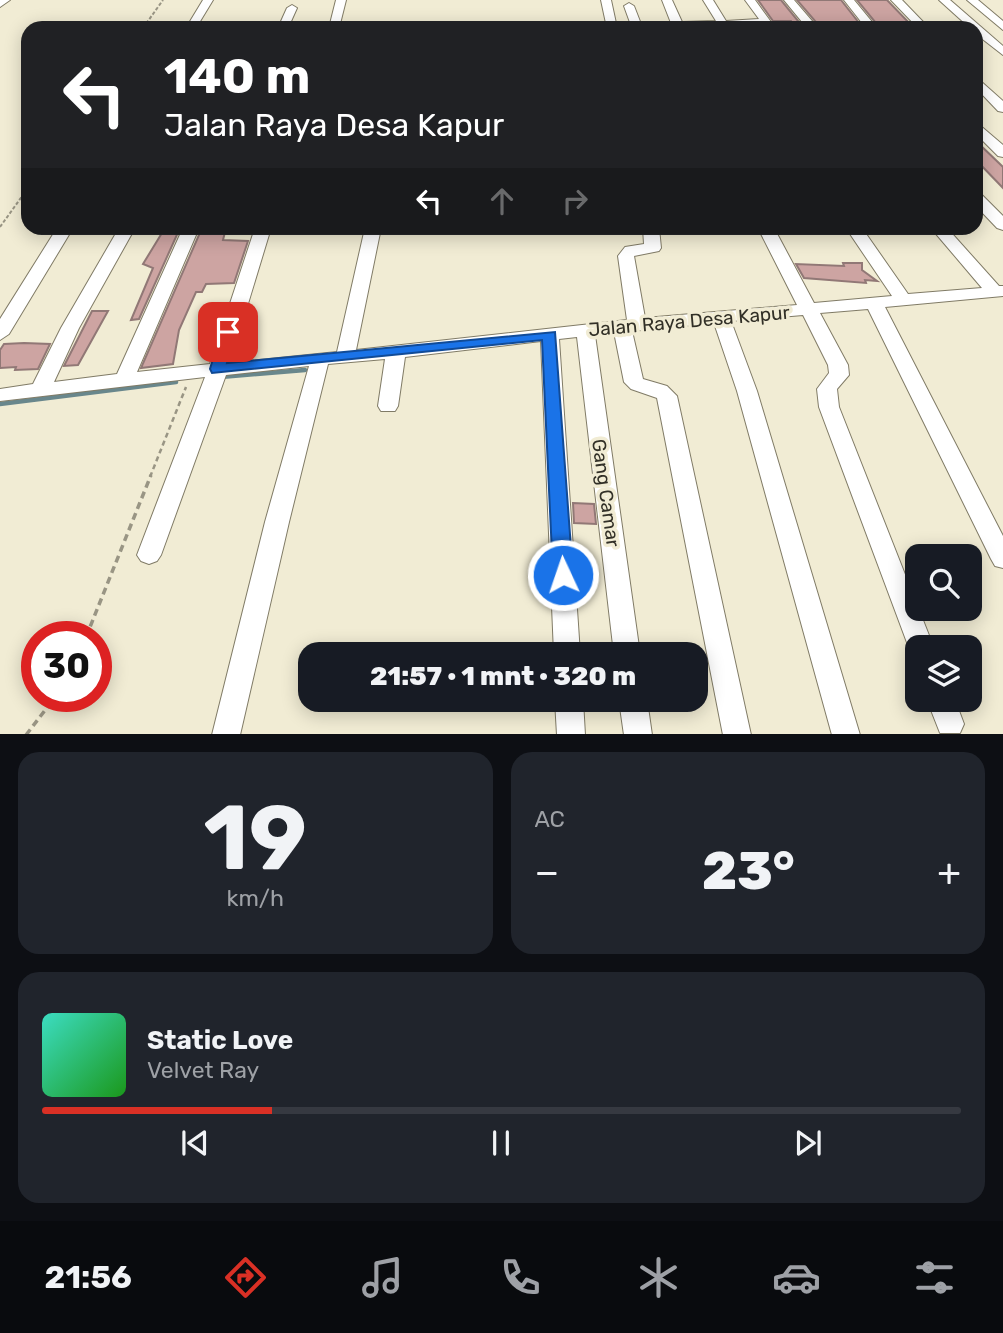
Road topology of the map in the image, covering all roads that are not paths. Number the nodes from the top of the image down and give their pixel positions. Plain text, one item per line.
1 (5, 0) edge
2 (208, 0) edge
3 (341, 0) edge
4 (606, 0) edge
5 (667, 0) edge
6 (708, 0) edge
7 (750, 0) edge
8 (789, 0) edge
9 (849, 0) edge
10 (896, 0) edge
11 (944, 0) edge
12 (972, 0) edge
13 (0, 4) edge
14 (629, 6) dead end
15 (292, 8) dead end
16 (195, 21) edge
17 (286, 21) edge
18 (336, 21) edge
19 (610, 21) edge
20 (635, 21) edge
21 (676, 21) edge
22 (721, 21) edge
23 (765, 21) edge
24 (807, 21) edge
25 (866, 21) edge
26 (917, 21) edge
27 (968, 21) edge
28 (1003, 27) edge
29 (983, 34) edge
30 (1003, 52) edge
31 (983, 88) edge
32 (1003, 107) edge
33 (983, 133) edge
34 (1003, 153) edge
35 (983, 204) edge
36 (1003, 225) edge
37 (61, 235) edge
38 (123, 235) edge
39 (188, 235) edge
40 (261, 235) edge
41 (371, 235) edge
42 (652, 235) edge
43 (770, 235) edge
44 (859, 235) edge
45 (946, 235) edge
46 (999, 291) edge
47 (902, 298) junction
48 (875, 304) junction
49 (809, 310) junction
50 (721, 318) junction
51 (629, 325) junction
52 (585, 331) junction
53 (0, 334) edge
54 (550, 335) junction
55 (396, 352) junction
56 (345, 357) junction
57 (320, 360) junction
58 (218, 369) junction
59 (124, 379) junction
60 (40, 391) junction
61 (0, 395) edge
62 (388, 406) dead end
63 (149, 555) dead end
64 (1003, 559) edge
65 (916, 635) edge
66 (566, 642) edge
67 (625, 642) edge
68 (570, 712) edge
69 (635, 712) edge
70 (226, 734) edge
71 (571, 734) edge
72 (638, 734) edge
73 (737, 734) edge
74 (846, 734) edge

1 - 13 street
2 - 16 street
3 - 18 street
4 - 19 street
5 - 21 street
6 - 22 street
7 - 23 street
8 - 24 street
9 - 25 street
10 - 26 street
11 - 27 street
12 - 28 street
14 - 20 street
15 - 17 street
29 - 30 street
31 - 32 street
33 - 34 street
35 - 36 street
37 - 53 street
38 - 60 street
39 - 59 street
40 - 58 street
41 - 56 street
42 - 51 street
43 - 49 street
44 - 47 street
45 - 46 street
46 - 47 street, Jalan Raya Desa Kapur
47 - 48 street, Jalan Raya Desa Kapur
48 - 49 street, Jalan Raya Desa Kapur
48 - 64 street
49 - 50 street, Jalan Raya Desa Kapur
49 - 65 street
50 - 51 street, Jalan Raya Desa Kapur
50 - 74 street
51 - 52 street, Jalan Raya Desa Kapur
51 - 73 street
52 - 54 street, Jalan Raya Desa Kapur
52 - 67 street, Gang Camar
54 - 55 street, Jalan Raya Desa Kapur
54 - 66 street
55 - 56 street, Jalan Raya Desa Kapur
55 - 62 street
56 - 57 street, Jalan Raya Desa Kapur
57 - 58 street, Jalan Raya Desa Kapur
57 - 70 street
58 - 59 street, Jalan Raya Desa Kapur
58 - 63 street
59 - 60 street, Jalan Raya Desa Kapur
60 - 61 street, Jalan Raya Desa Kapur
68 - 71 street
69 - 72 street

